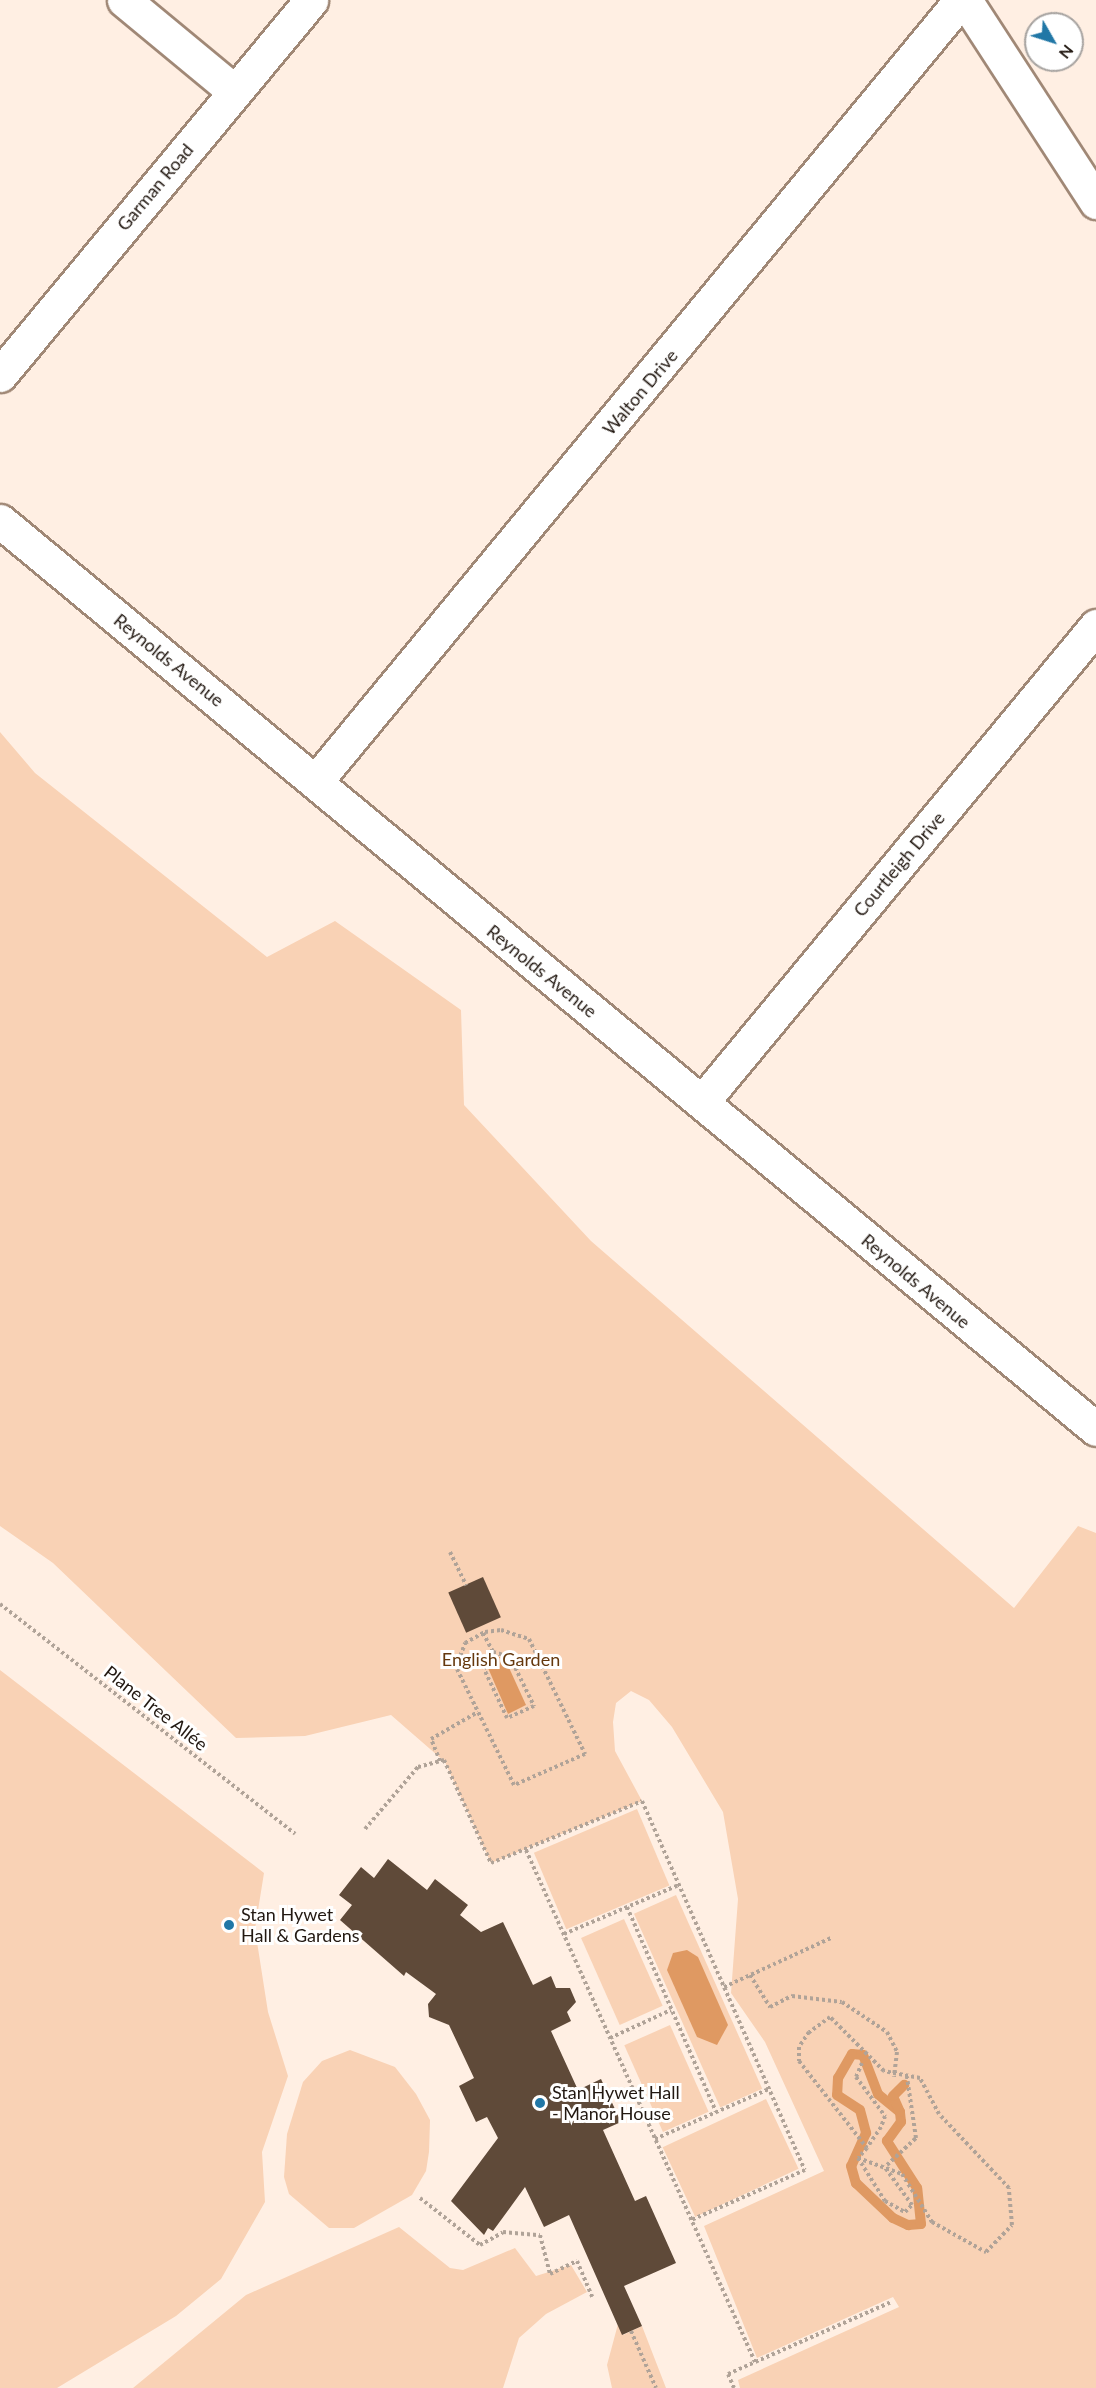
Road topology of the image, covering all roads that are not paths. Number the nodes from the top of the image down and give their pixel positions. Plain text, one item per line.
1 (124, 0) edge
2 (311, 0) edge
3 (963, 0) edge
4 (234, 91) junction
5 (1096, 202) edge
6 (0, 375) edge
7 (0, 521) edge
8 (1096, 626) edge
9 (316, 781) junction
10 (702, 1102) junction
11 (1092, 1419) edge

1 - 4 street
2 - 4 street, Garman Road
3 - 5 street
3 - 9 street, Walton Drive
4 - 6 street, Garman Road
7 - 9 street, Reynolds Avenue
8 - 10 street, Courtleigh Drive
9 - 10 street, Reynolds Avenue
10 - 11 street, Reynolds Avenue

